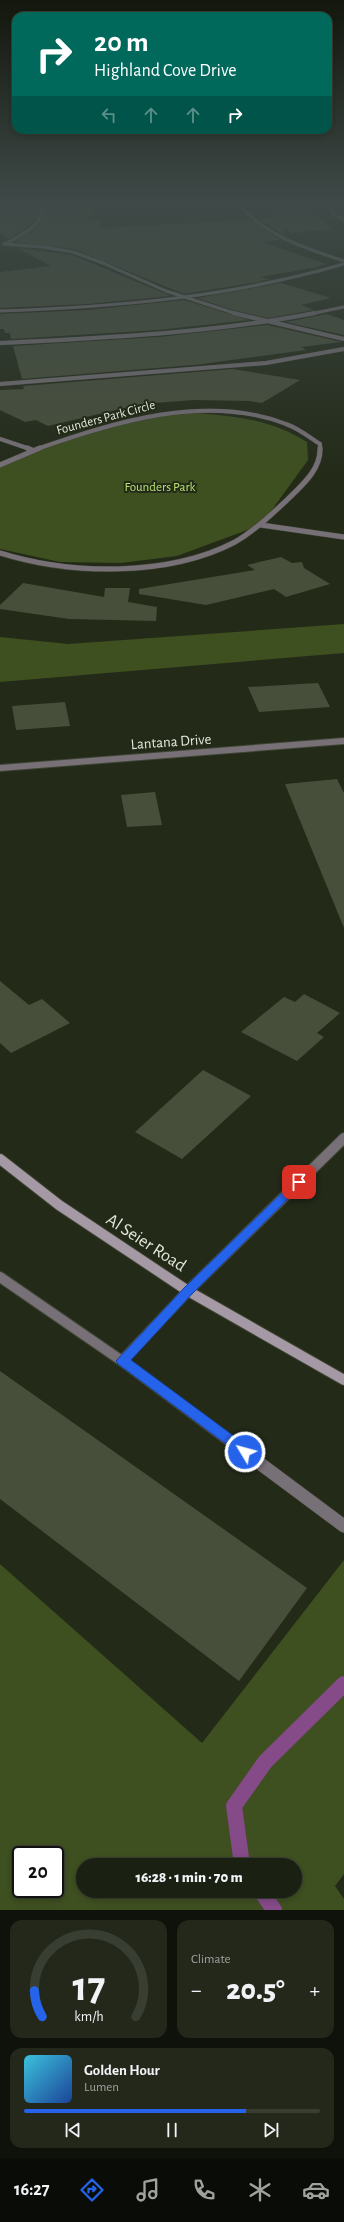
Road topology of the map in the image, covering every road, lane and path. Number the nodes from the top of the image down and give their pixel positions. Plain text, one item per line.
1 (179, 295) edge
2 (212, 295) edge
3 (189, 299) junction
4 (344, 307) edge
5 (0, 311) edge
6 (268, 323) junction
7 (344, 339) edge
8 (0, 343) edge
9 (344, 349) edge
10 (0, 384) edge
11 (0, 439) edge
12 (32, 450) junction
13 (0, 465) edge
14 (261, 525) junction
15 (344, 537) edge
16 (0, 553) edge
17 (344, 741) edge
18 (0, 768) edge
19 (344, 1138) edge
20 (0, 1159) edge
21 (0, 1277) edge
22 (188, 1291) junction
23 (122, 1361) junction
24 (344, 1380) edge
25 (344, 1526) edge

1 - 3 street
2 - 3 street
3 - 5 street
3 - 6 street
4 - 6 street
6 - 7 street
6 - 8 street
9 - 10 street
11 - 12 street
12 - 13 street, Founders Park Circle
12 - 14 street, Founders Park Circle
14 - 15 street
14 - 16 street, Founders Park Circle
17 - 18 street, Lantana Drive
19 - 22 street
20 - 22 street, Al Seier Road
21 - 23 street
22 - 23 street
22 - 24 street, Al Seier Road
23 - 25 street

